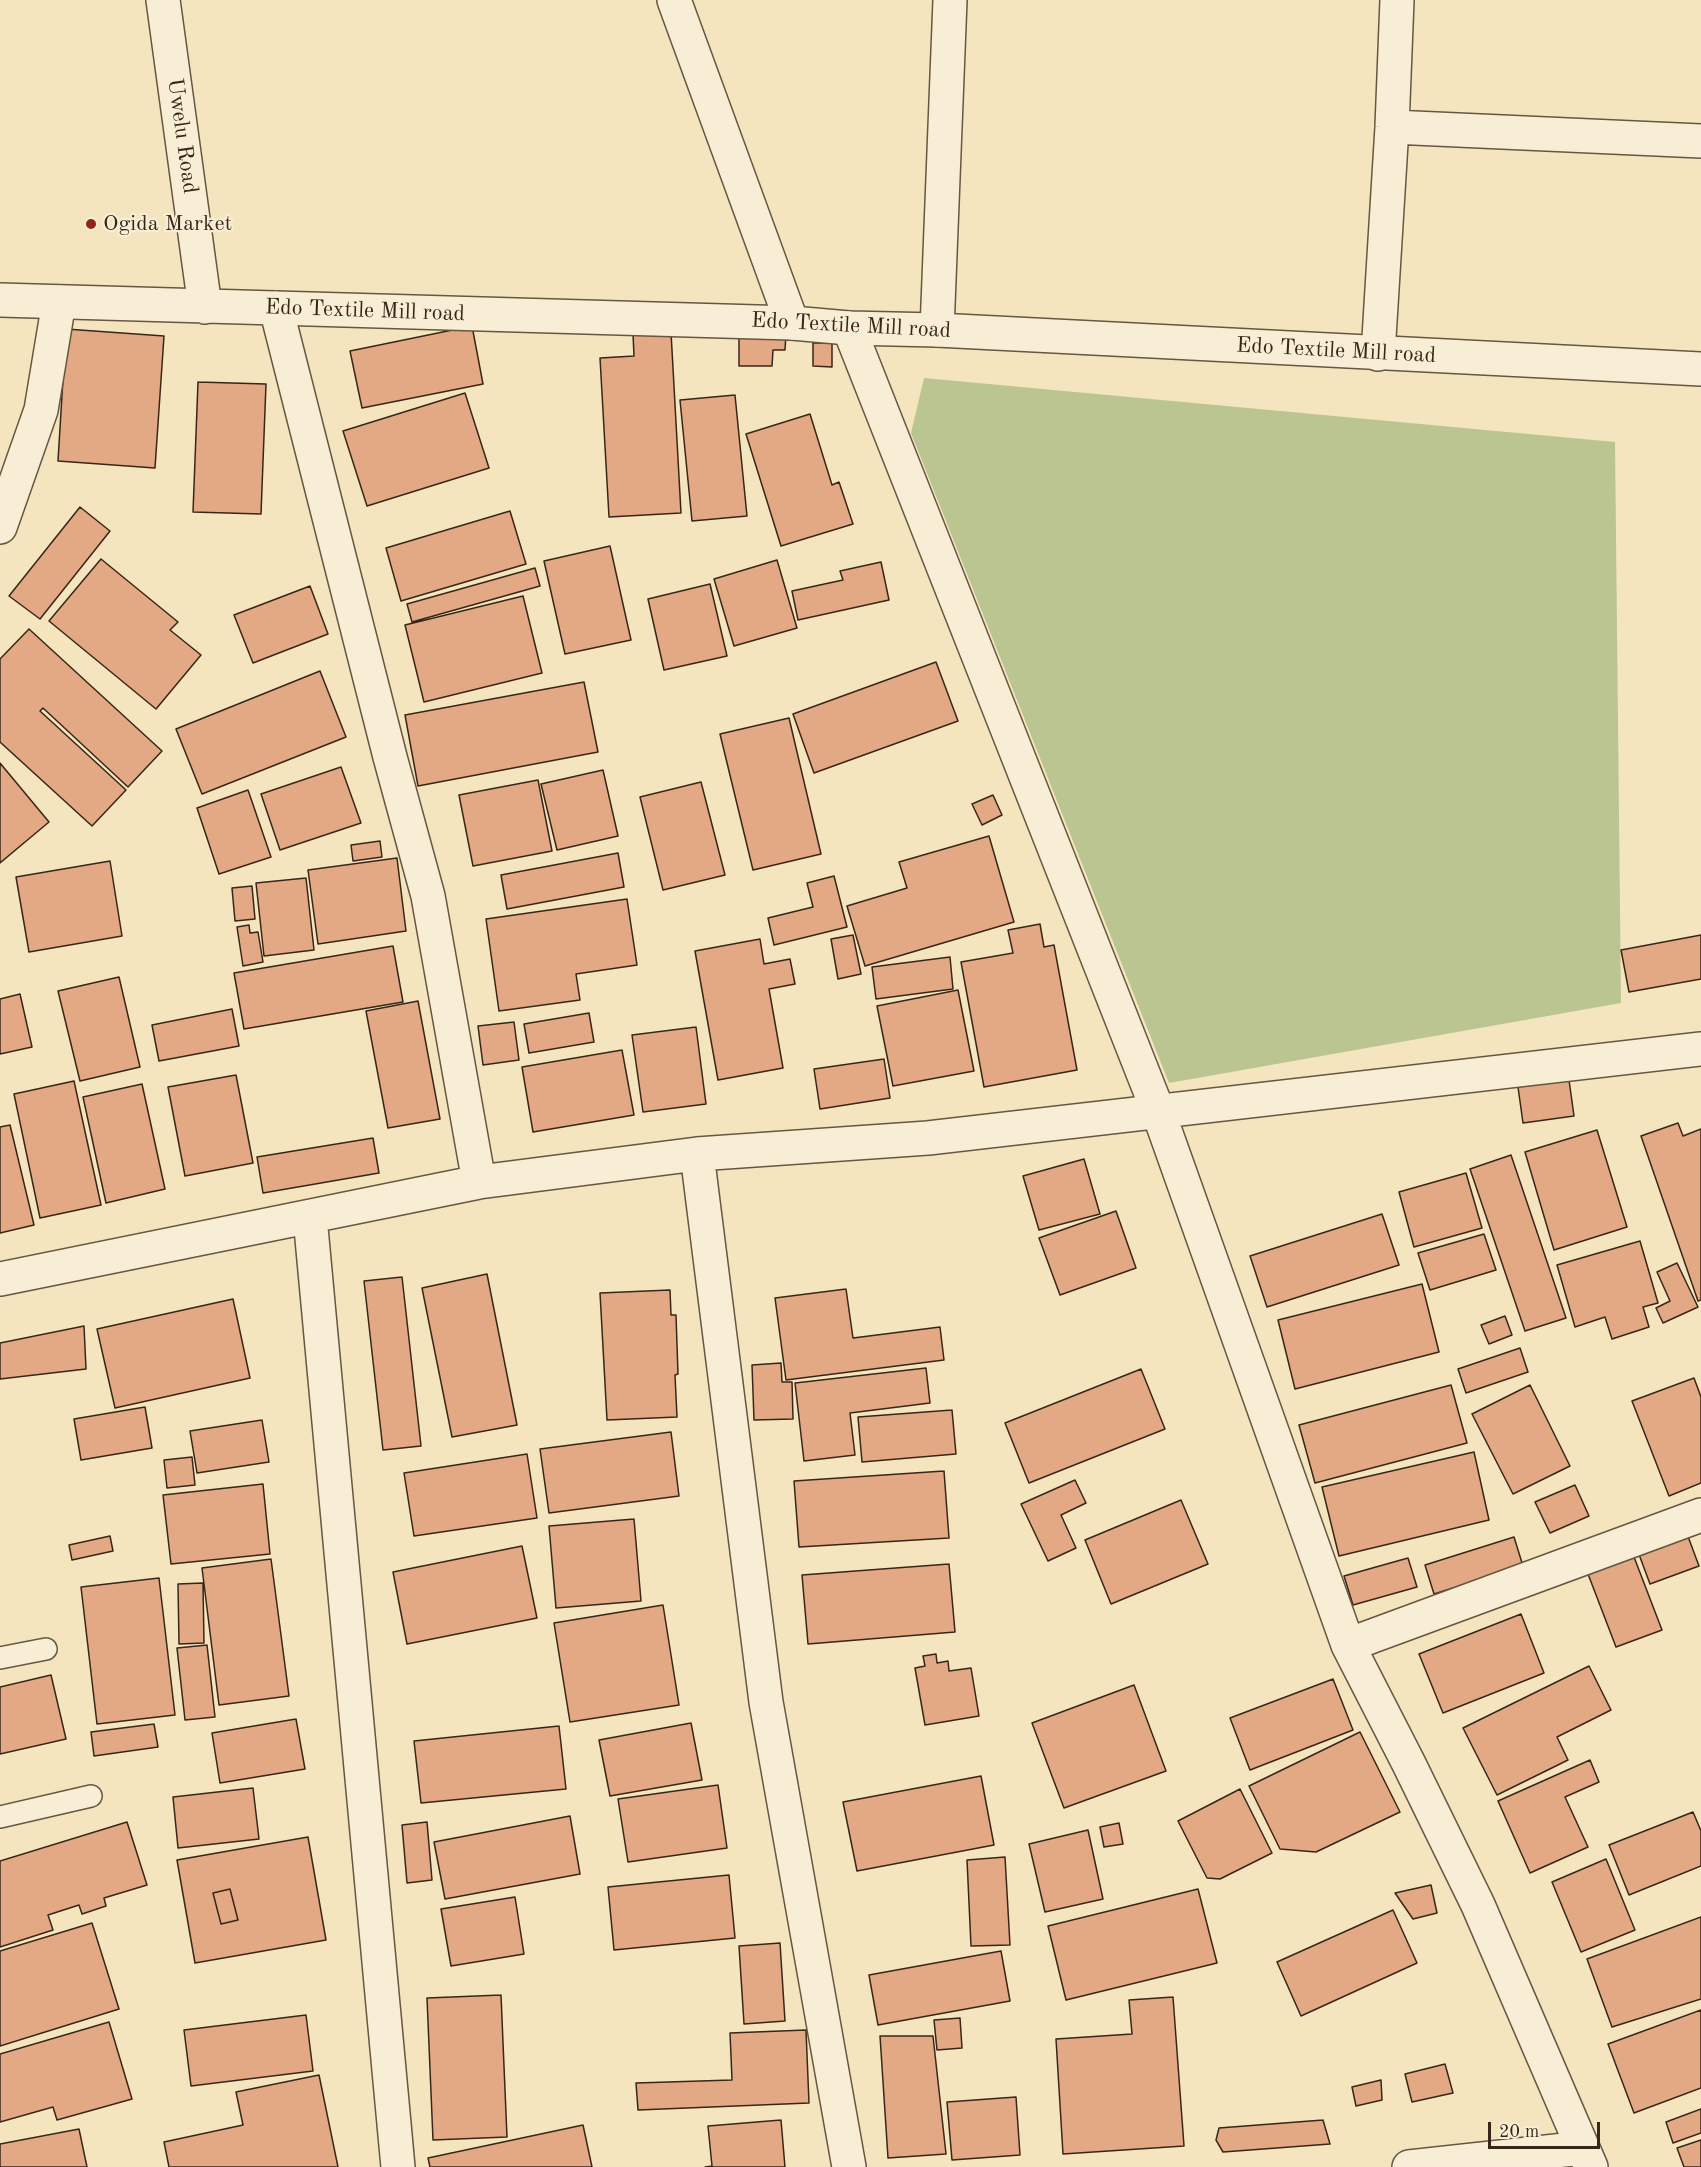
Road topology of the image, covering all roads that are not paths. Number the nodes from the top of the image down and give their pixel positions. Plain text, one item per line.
1 (163, 0) edge
2 (674, 0) edge
3 (950, 0) edge
4 (1397, 0) edge
5 (1392, 127) junction
6 (1701, 141) edge
7 (0, 300) edge
8 (59, 302) junction
9 (205, 307) junction
10 (276, 308) junction
11 (792, 323) junction
12 (849, 328) junction
13 (937, 330) junction
14 (1378, 354) junction
15 (1701, 369) edge
16 (0, 526) edge
17 (1701, 1049) edge
18 (1158, 1111) junction
19 (697, 1154) junction
20 (478, 1182) junction
21 (310, 1217) junction
22 (0, 1279) edge
23 (1701, 1515) edge
24 (1348, 1646) junction
25 (46, 1649) dead end
26 (0, 1658) edge
27 (91, 1796) dead end
28 (0, 1817) edge
29 (1587, 2157) edge
30 (398, 2167) edge
31 (849, 2167) edge
32 (1409, 2167) edge

1 - 9 street, Uwelu Road
2 - 11 street
3 - 13 street
4 - 5 street
5 - 6 street
5 - 14 street
7 - 8 street, Edo Textile Mill road
8 - 9 street, Edo Textile Mill road
8 - 16 street
9 - 10 street, Edo Textile Mill road
10 - 11 street, Edo Textile Mill road
10 - 20 street
11 - 12 street, Edo Textile Mill road
12 - 13 street, Edo Textile Mill road
12 - 18 street
13 - 14 street, Edo Textile Mill road
14 - 15 street, Edo Textile Mill road
17 - 18 street
18 - 19 street
18 - 24 street
19 - 20 street
19 - 31 street
20 - 21 street
21 - 22 street
21 - 30 street
23 - 24 street
24 - 29 street
25 - 26 lane
27 - 28 lane
29 - 32 street

